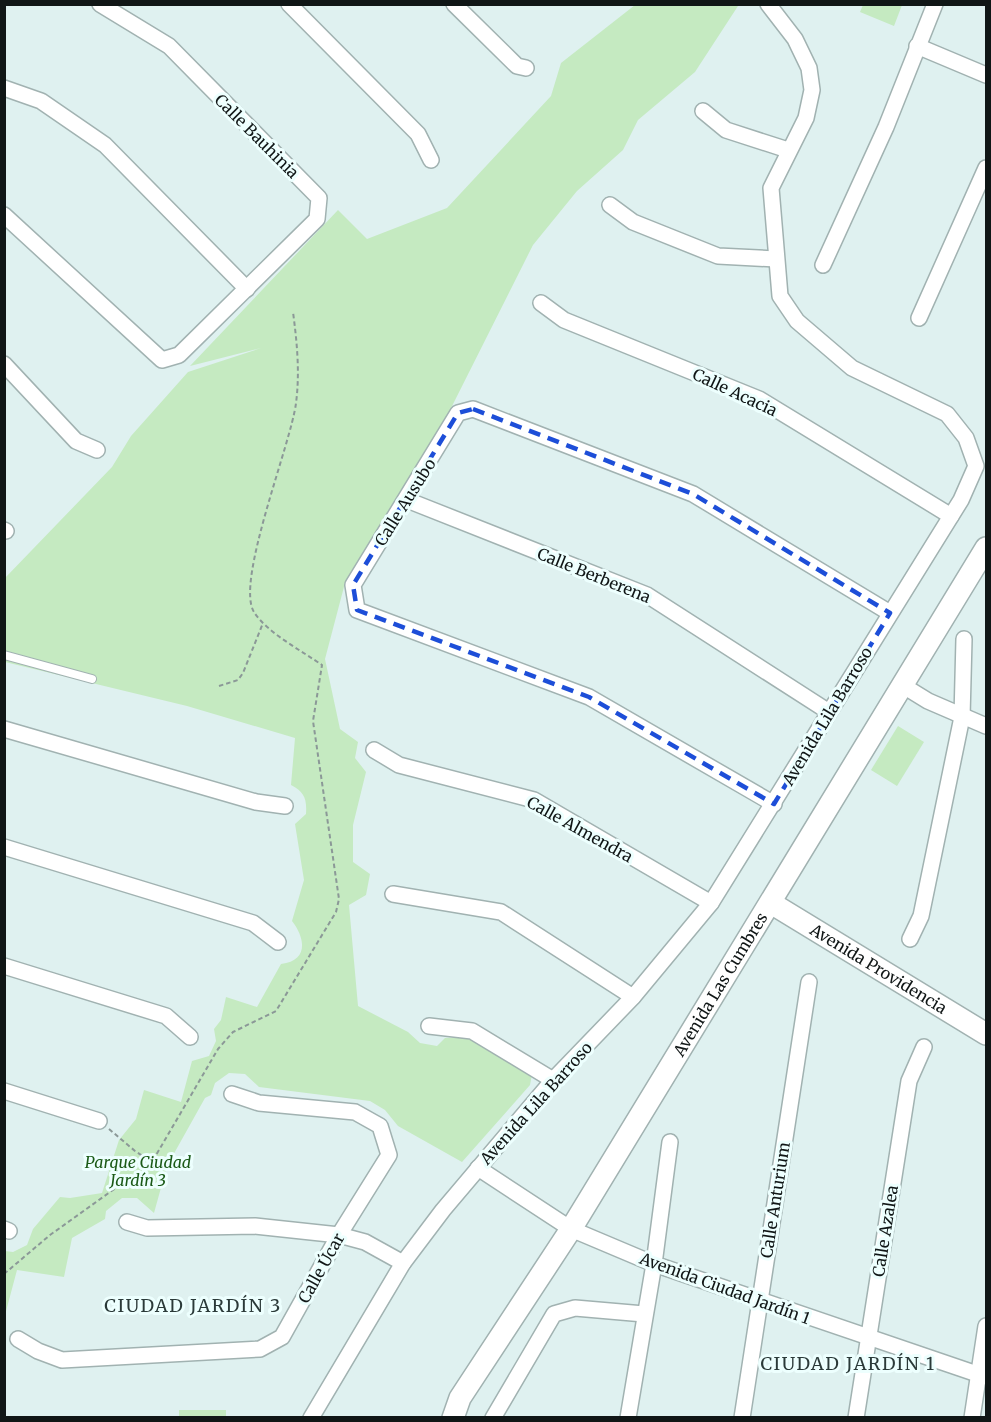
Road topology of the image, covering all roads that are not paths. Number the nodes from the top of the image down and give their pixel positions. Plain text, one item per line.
1 (100, 4) edge
2 (289, 4) edge
3 (454, 4) edge
4 (768, 4) edge
5 (934, 4) edge
6 (917, 46) junction
7 (526, 68) dead end
8 (987, 75) edge
9 (4, 88) edge
10 (703, 111) dead end
11 (788, 150) junction
12 (431, 160) dead end
13 (987, 168) edge
14 (610, 205) dead end
15 (4, 215) edge
16 (776, 259) junction
17 (823, 265) dead end
18 (247, 289) junction
19 (541, 303) dead end
20 (919, 318) dead end
21 (4, 364) edge
22 (97, 450) dead end
23 (407, 500) junction
24 (951, 516) junction
25 (987, 548) edge
26 (890, 613) junction
27 (964, 639) dead end
28 (4, 655) edge
29 (92, 679) dead end
30 (902, 685) junction
31 (829, 712) junction
32 (962, 717) junction
33 (987, 726) edge
34 (4, 729) edge
35 (374, 750) dead end
36 (774, 804) junction
37 (285, 806) dead end
38 (4, 847) edge
39 (393, 894) dead end
40 (711, 903) junction
41 (771, 903) junction
42 (910, 939) dead end
43 (278, 942) dead end
44 (4, 966) edge
45 (809, 982) dead end
46 (633, 997) junction
47 (429, 1026) dead end
48 (987, 1034) edge
49 (190, 1037) dead end
50 (924, 1047) dead end
51 (553, 1080) junction
52 (4, 1091) edge
53 (232, 1094) dead end
54 (99, 1122) road end
55 (670, 1142) dead end
56 (478, 1168) junction
57 (127, 1222) dead end
58 (571, 1229) junction
59 (339, 1235) junction
60 (403, 1263) junction
61 (654, 1264) junction
62 (759, 1301) junction
63 (644, 1314) junction
64 (987, 1326) edge
65 (868, 1338) junction
66 (18, 1339) dead end
67 (983, 1376) edge
68 (311, 1418) edge
69 (453, 1418) edge
70 (493, 1418) edge
71 (628, 1418) edge
72 (742, 1418) edge
73 (856, 1418) edge
74 (972, 1418) edge

1 - 18 street, Calle Bauhinia
2 - 12 street
3 - 7 street
4 - 11 street, Avenida Lila Barroso
5 - 6 street
6 - 8 street
6 - 17 street
9 - 18 street
10 - 11 street
11 - 16 street, Avenida Lila Barroso
13 - 20 street
14 - 16 street
15 - 18 street
16 - 24 street, Avenida Lila Barroso
19 - 24 street, Calle Acacia
21 - 22 street
23 - 26 street, Calle Ausubo
23 - 31 street, Calle Berberena
23 - 36 street, Calle Ausubo
24 - 26 street, Avenida Lila Barroso
25 - 30 street, Avenida Las Cumbres
26 - 31 street, Avenida Lila Barroso
27 - 32 street
28 - 29 lane
30 - 32 street
30 - 41 street, Avenida Las Cumbres
31 - 36 street, Avenida Lila Barroso
32 - 33 street
32 - 42 street
34 - 37 street
35 - 40 street, Calle Almendra
36 - 40 street, Avenida Lila Barroso
38 - 43 street
39 - 46 street
40 - 46 street, Avenida Lila Barroso
41 - 48 street, Avenida Providencia
41 - 58 street, Avenida Las Cumbres
44 - 49 street
45 - 62 street, Calle Anturium
46 - 51 street, Avenida Lila Barroso
47 - 51 street
50 - 65 street, Calle Azalea
51 - 56 street, Avenida Lila Barroso
52 - 54 street
53 - 59 street, Calle Úcar
55 - 61 street
56 - 58 street, Avenida Ciudad Jardín 1
56 - 60 street, Avenida Lila Barroso
57 - 59 street
58 - 61 street, Avenida Ciudad Jardín 1
58 - 69 street, Avenida Las Cumbres
59 - 60 street
59 - 66 street, Calle Úcar
60 - 68 street, Avenida Lila Barroso
61 - 62 street, Avenida Ciudad Jardín 1
61 - 63 street
62 - 65 street, Avenida Ciudad Jardín 1
62 - 72 street, Calle Anturium
63 - 70 street
63 - 71 street
64 - 67 street
65 - 67 street, Avenida Ciudad Jardín 1
65 - 73 street, Calle Azalea
67 - 74 street

